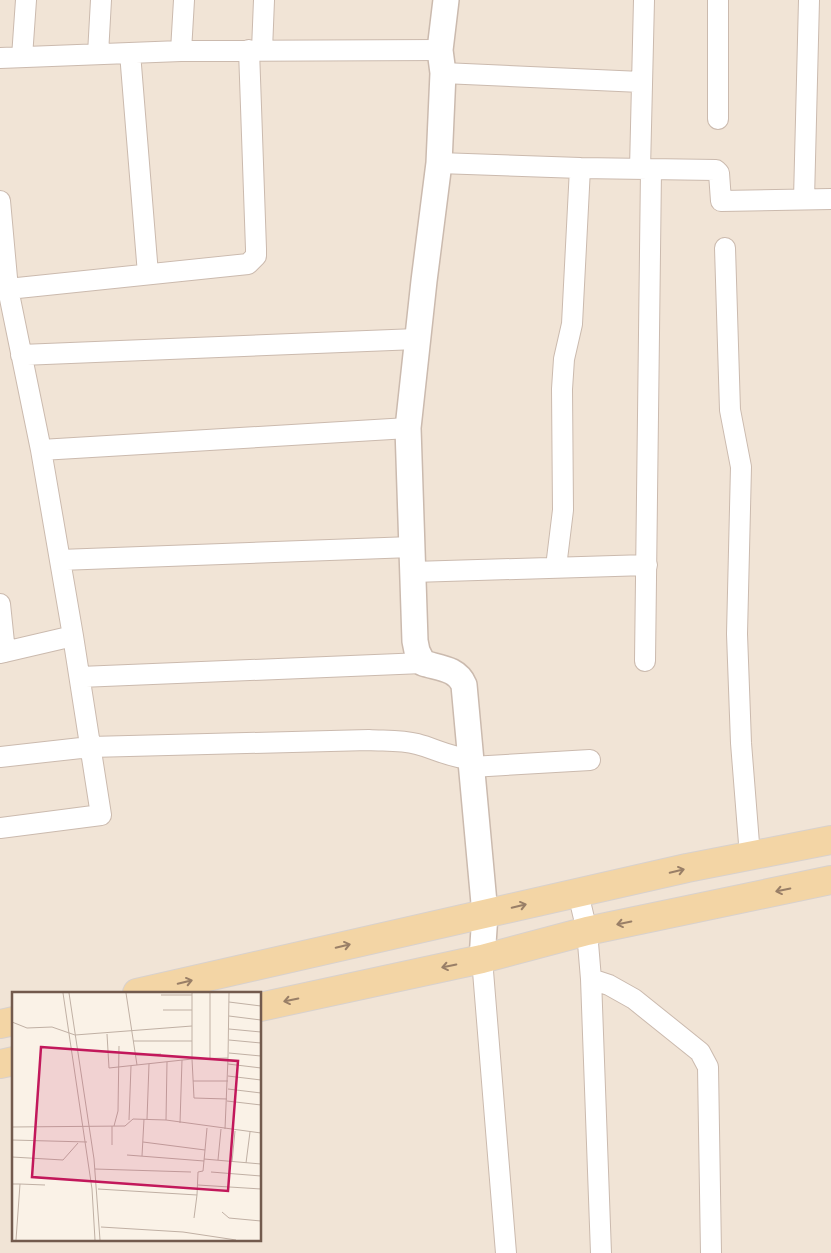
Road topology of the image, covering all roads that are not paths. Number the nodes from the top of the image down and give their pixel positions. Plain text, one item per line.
1 (26, 0) edge
2 (102, 0) edge
3 (184, 0) edge
4 (264, 0) edge
5 (446, 0) edge
6 (644, 0) edge
7 (718, 0) edge
8 (809, 0) edge
9 (256, 50) junction
10 (181, 51) junction
11 (130, 53) junction
12 (98, 54) junction
13 (22, 57) junction
14 (0, 58) edge
15 (442, 61) junction
16 (641, 82) junction
17 (718, 119) dead end
18 (439, 163) junction
19 (580, 168) junction
20 (646, 169) junction
21 (804, 199) junction
22 (831, 199) edge
23 (0, 201) edge
24 (725, 248) dead end
25 (148, 274) junction
26 (4, 289) edge
27 (418, 339) junction
28 (21, 355) junction
29 (408, 428) junction
30 (40, 450) junction
31 (60, 560) junction
32 (412, 560) junction
33 (646, 564) junction
34 (556, 567) junction
35 (0, 604) edge
36 (73, 636) junction
37 (2, 653) edge
38 (645, 661) dead end
39 (423, 663) junction
40 (80, 677) junction
41 (90, 747) junction
42 (0, 756) edge
43 (590, 760) dead end
44 (471, 763) junction
45 (0, 828) edge
46 (831, 840) edge
47 (750, 856) junction
48 (831, 880) edge
49 (578, 893) junction
50 (485, 914) junction
51 (587, 931) junction
52 (482, 959) junction
53 (591, 980) junction
54 (141, 992) edge
55 (261, 1007) edge
56 (506, 1253) edge
57 (601, 1253) edge
58 (711, 1253) edge

1 - 13 street
2 - 12 street
3 - 10 street
4 - 9 street
5 - 15 street
6 - 16 street
7 - 17 street
8 - 21 street
9 - 10 street
9 - 15 street
9 - 25 street
10 - 11 street
11 - 12 street
11 - 25 street
12 - 13 street
13 - 14 street
15 - 16 street
15 - 18 street
16 - 20 street
18 - 19 street
18 - 27 street
19 - 20 street
19 - 34 street
20 - 21 street
20 - 33 street
21 - 22 street
23 - 26 street
24 - 47 street
25 - 26 street
26 - 28 street
27 - 28 street
27 - 29 street
28 - 30 street
29 - 30 street
29 - 32 street
30 - 31 street
31 - 32 street
31 - 36 street
32 - 34 street
32 - 39 street
33 - 34 street
33 - 38 street
35 - 37 street
36 - 37 street
36 - 40 street
39 - 40 street
39 - 44 street
40 - 41 street
41 - 42 street
41 - 44 street
41 - 45 street
43 - 44 street
44 - 50 street
46 - 47 main road
49 -> 47 main road
48 -> 51 main road
50 -> 49 main road
49 - 51 street
50 - 52 street
54 -> 50 main road
51 - 52 main road
51 - 53 street
52 -> 55 main road
52 - 56 street
53 - 57 street
53 - 58 street

